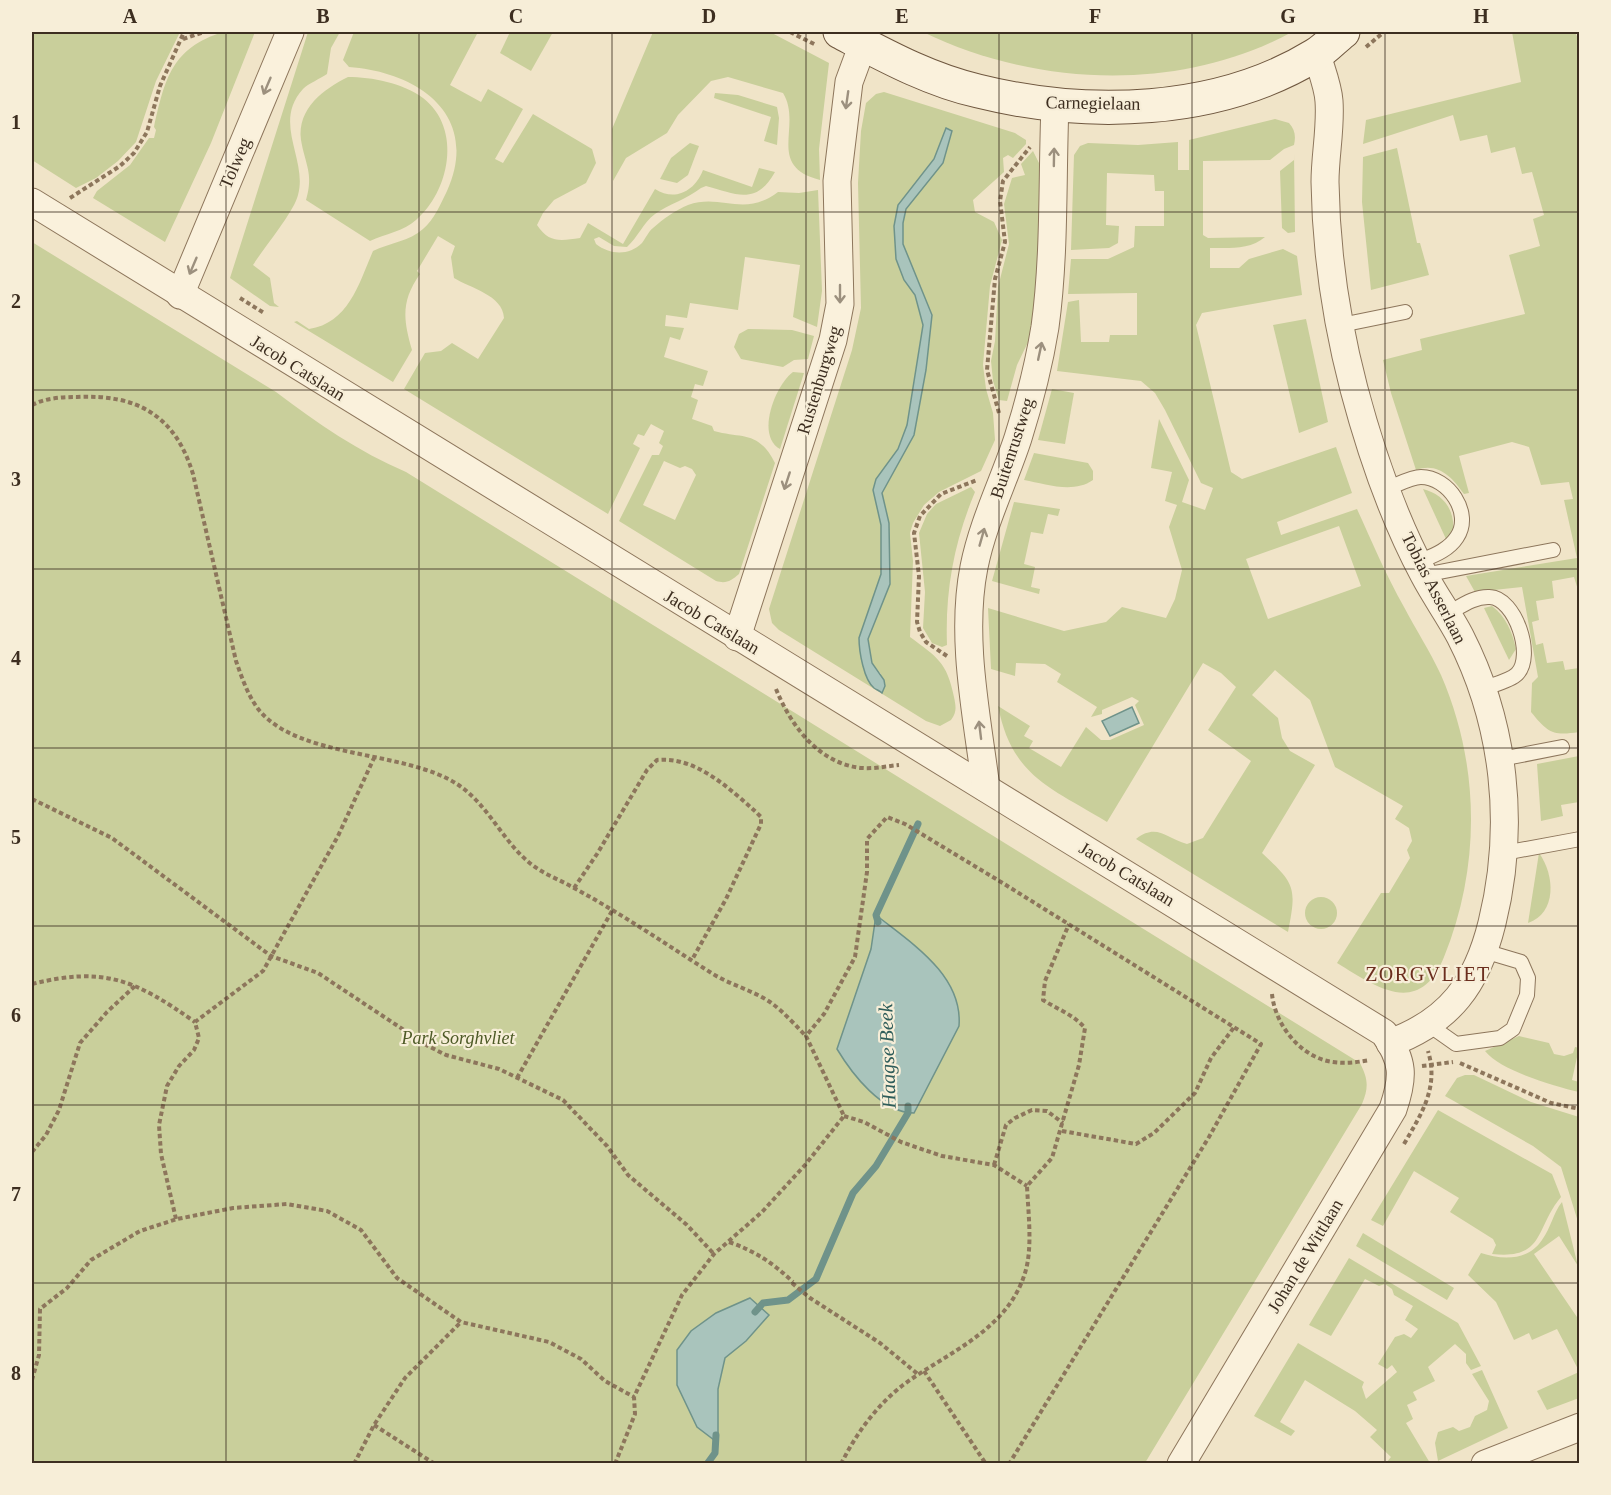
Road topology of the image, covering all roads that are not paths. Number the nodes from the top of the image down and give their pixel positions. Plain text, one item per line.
1 (290, 32) edge
2 (1343, 32) edge
3 (851, 38) edge
4 (1317, 54) junction
5 (1055, 105) junction
6 (32, 202) edge
7 (180, 295) junction
8 (1405, 312) dead end
9 (1341, 325) junction
10 (1386, 489) junction
11 (1553, 550) dead end
12 (1421, 568) junction
13 (1447, 614) junction
14 (736, 638) junction
15 (1482, 689) junction
16 (1562, 747) dead end
17 (1501, 759) junction
18 (986, 788) junction
19 (1580, 839) edge
20 (1504, 853) junction
21 (1484, 951) junction
22 (1429, 1025) junction
23 (1380, 1051) junction
24 (1580, 1427) edge
25 (1181, 1464) edge
26 (1485, 1464) edge

1 -> 7 street, Tolweg
2 - 4 main road, Carnegielaan
3 - 5 main road, Carnegielaan
3 -> 14 street, Rustenburgweg
4 - 5 main road, Carnegielaan
4 - 9 street, Tobias Asserlaan
18 -> 5 street, Buitenrustweg
6 - 7 street, Jacob Catslaan
7 - 14 street, Jacob Catslaan
8 - 9 lane
9 - 10 street, Tobias Asserlaan
10 - 12 street, Tobias Asserlaan
10 - 12 lane
11 - 12 lane
12 - 13 street, Tobias Asserlaan
13 - 15 street, Tobias Asserlaan
13 - 15 lane
14 - 18 street, Jacob Catslaan
15 - 17 street, Tobias Asserlaan
16 - 17 lane
17 - 20 street, Tobias Asserlaan
18 - 23 street, Jacob Catslaan
19 - 20 lane
20 - 21 street, Tobias Asserlaan
21 - 22 street, Tobias Asserlaan
21 - 22 lane
22 - 23 street, Tobias Asserlaan
23 - 25 street, Johan de Wittlaan
24 - 26 street

